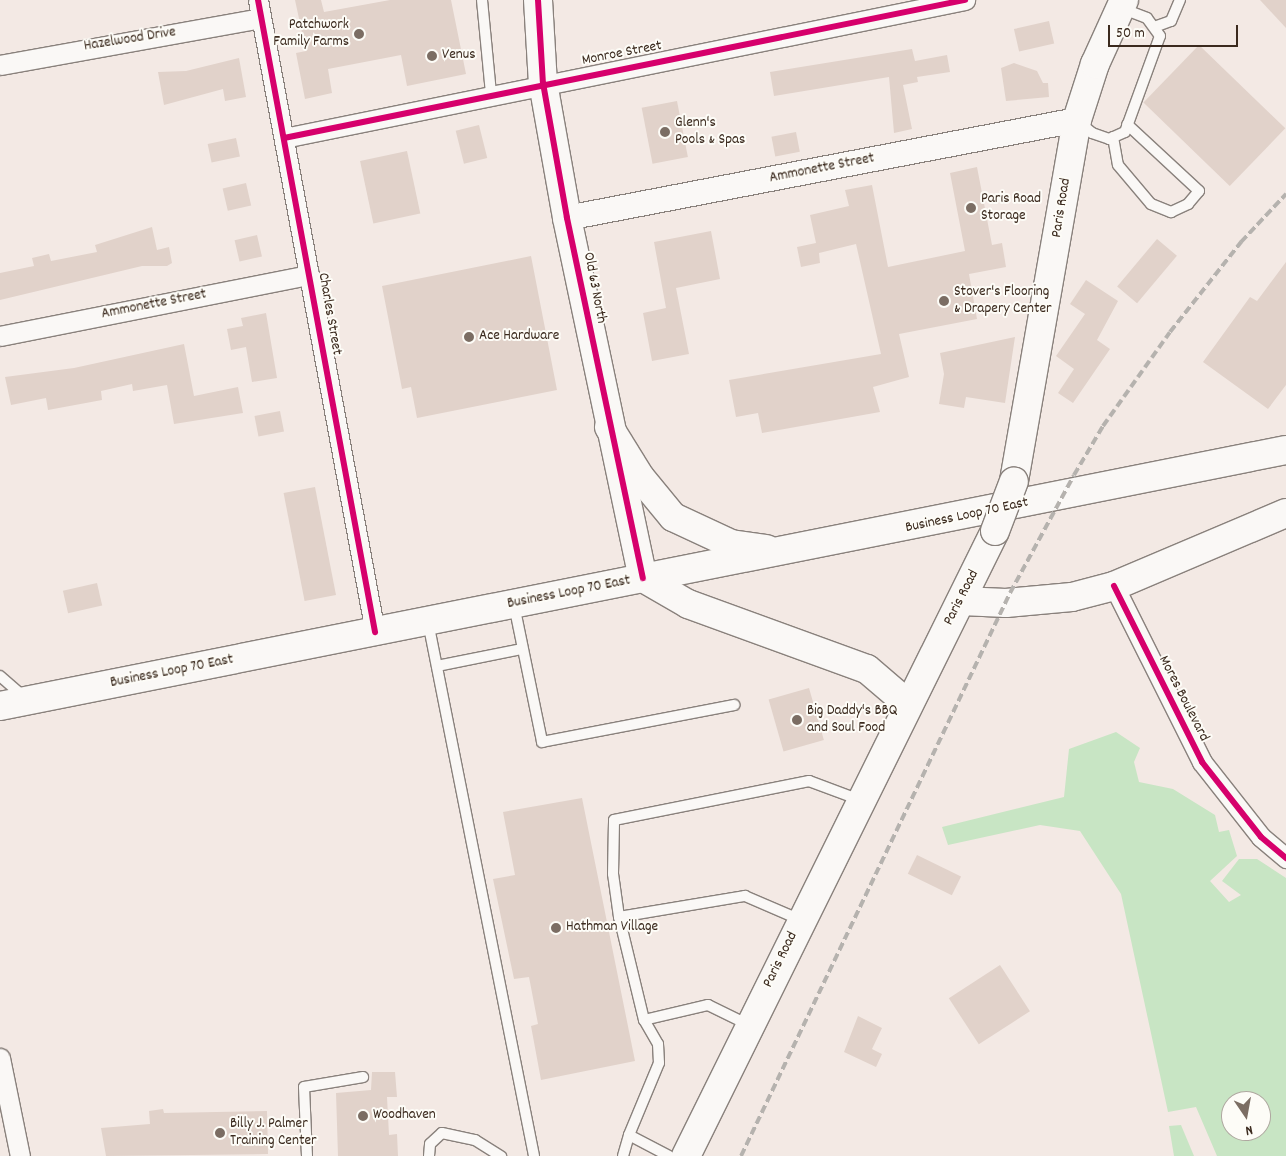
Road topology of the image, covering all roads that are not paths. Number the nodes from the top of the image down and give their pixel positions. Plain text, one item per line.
1 (482, 0) edge
2 (538, 0) edge
3 (965, 0) edge
4 (1179, 0) edge
5 (1122, 4) edge
6 (907, 5) edge
7 (260, 9) edge
8 (1157, 26) junction
9 (0, 65) edge
10 (543, 83) junction
11 (491, 94) junction
12 (1077, 120) junction
13 (1127, 124) junction
14 (1113, 137) junction
15 (284, 138) junction
16 (567, 218) junction
17 (309, 275) junction
18 (0, 336) edge
19 (609, 427) junction
20 (1286, 450) edge
21 (1286, 513) edge
22 (788, 552) junction
23 (643, 578) junction
24 (1114, 586) junction
25 (961, 601) junction
26 (514, 604) junction
27 (428, 621) junction
28 (375, 632) junction
29 (522, 649) junction
30 (437, 666) junction
31 (0, 676) edge
32 (27, 700) junction
33 (908, 704) junction
34 (734, 705) dead end
35 (0, 706) edge
36 (860, 800) junction
37 (1286, 858) edge
38 (619, 918) junction
39 (801, 920) junction
40 (644, 1020) junction
41 (750, 1025) junction
42 (0, 1058) edge
43 (363, 1077) dead end
44 (630, 1135) junction
45 (20, 1156) edge
46 (307, 1156) edge
47 (429, 1156) edge
48 (501, 1156) edge
49 (534, 1156) edge
50 (623, 1156) edge
51 (668, 1156) edge
52 (686, 1156) edge

1 - 11 lane
2 - 10 main road, Old 63 North
3 - 6 street, Monroe Street
4 - 8 lane
5 - 8 lane
5 - 12 main road, Paris Road
6 - 10 street, Monroe Street
7 - 9 street, Hazelwood Drive
7 - 15 street, Charles Street
8 - 13 lane
10 - 11 street, Monroe Street
10 - 16 main road, Old 63 North
11 - 15 street, Monroe Street
12 - 14 lane
12 - 16 street, Ammonette Street
12 - 25 main road, Paris Road, bridge
13 - 14 lane
13 - 14 lane
15 - 17 street, Charles Street
16 - 19 main road, Old 63 North
17 - 18 street, Ammonette Street
17 - 28 street, Charles Street
19 - 22 main road
19 - 23 main road, Old 63 North
20 - 22 main road, Business Loop 70 East
21 - 24 main road
22 - 23 main road, Business Loop 70 East
23 - 26 main road, Business Loop 70 East
23 - 33 main road
24 - 25 main road
24 - 37 street, Mores Boulevard
25 - 33 main road, Paris Road
26 - 27 main road, Business Loop 70 East
26 - 29 lane
27 - 28 main road, Business Loop 70 East
27 - 30 lane
28 - 32 main road, Business Loop 70 East
29 - 30 lane
29 - 34 lane
30 - 49 lane
31 - 32 lane
32 - 35 main road, Business Loop 70 East
33 - 36 main road, Paris Road
36 - 38 lane
36 - 39 main road, Paris Road
38 - 39 lane
38 - 40 lane
39 - 41 main road, Paris Road
40 - 41 lane
40 - 44 lane
41 - 52 main road, Paris Road
42 - 45 street
43 - 46 lane
44 - 50 lane
44 - 51 lane
47 - 48 lane

